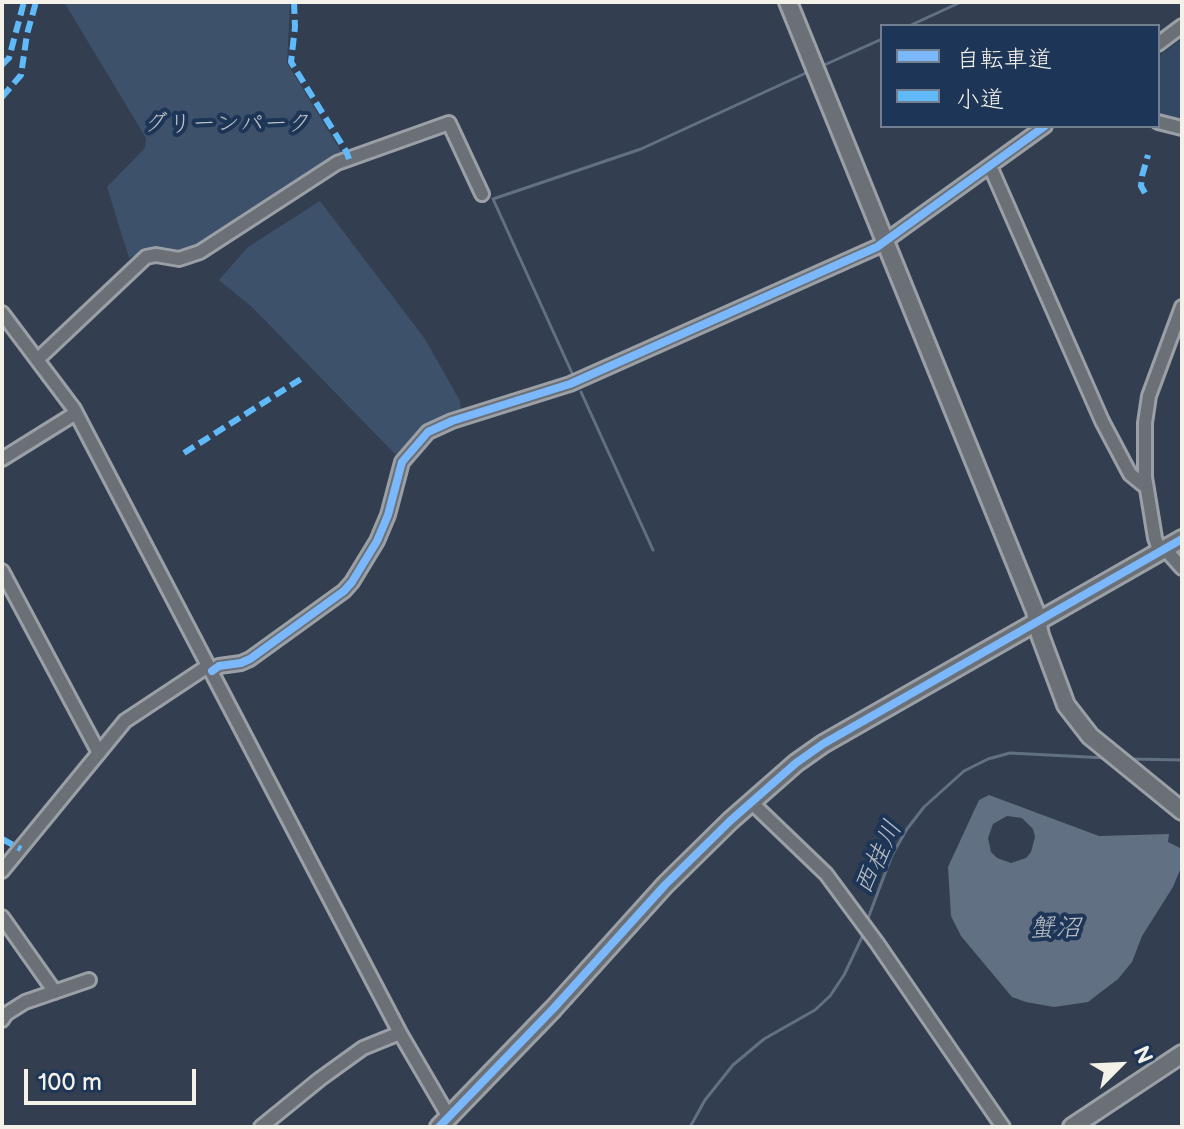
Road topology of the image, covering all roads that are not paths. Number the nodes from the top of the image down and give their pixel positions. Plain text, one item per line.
1 (788, 2) edge
2 (1182, 26) edge
3 (1160, 42) edge
4 (1160, 122) edge
5 (1042, 128) edge
6 (1182, 128) edge
7 (990, 166) junction
8 (482, 194) dead end
9 (885, 241) junction
10 (1182, 307) edge
11 (2, 313) edge
12 (38, 359) junction
13 (76, 413) junction
14 (2, 459) edge
15 (1146, 487) junction
16 (1182, 539) edge
17 (1163, 551) junction
18 (1182, 568) edge
19 (2, 571) edge
20 (1038, 623) junction
21 (210, 668) junction
22 (99, 753) junction
23 (751, 802) junction
24 (1182, 811) edge
25 (2, 871) edge
26 (2, 917) edge
27 (89, 980) dead end
28 (55, 992) junction
29 (3, 1014) edge
30 (400, 1033) junction
31 (1182, 1054) edge
32 (444, 1122) edge
33 (261, 1127) edge
34 (1003, 1127) edge
35 (1072, 1127) edge

1 - 9 street
2 - 3 street
4 - 6 street
5 - 7 street
7 - 9 street
7 - 15 street
8 - 12 street
9 - 20 street
9 - 21 street
10 - 15 street
11 - 12 street
12 - 13 street
13 - 14 street
13 - 21 street
15 - 17 street
16 - 17 street
17 - 18 street
17 - 20 street
19 - 22 street
20 - 23 street
20 - 24 street
21 - 22 street
21 - 30 street
22 - 25 street
23 - 32 street
23 - 34 street
26 - 28 street
27 - 28 street
28 - 29 street
30 - 32 street
30 - 33 street
31 - 35 street

